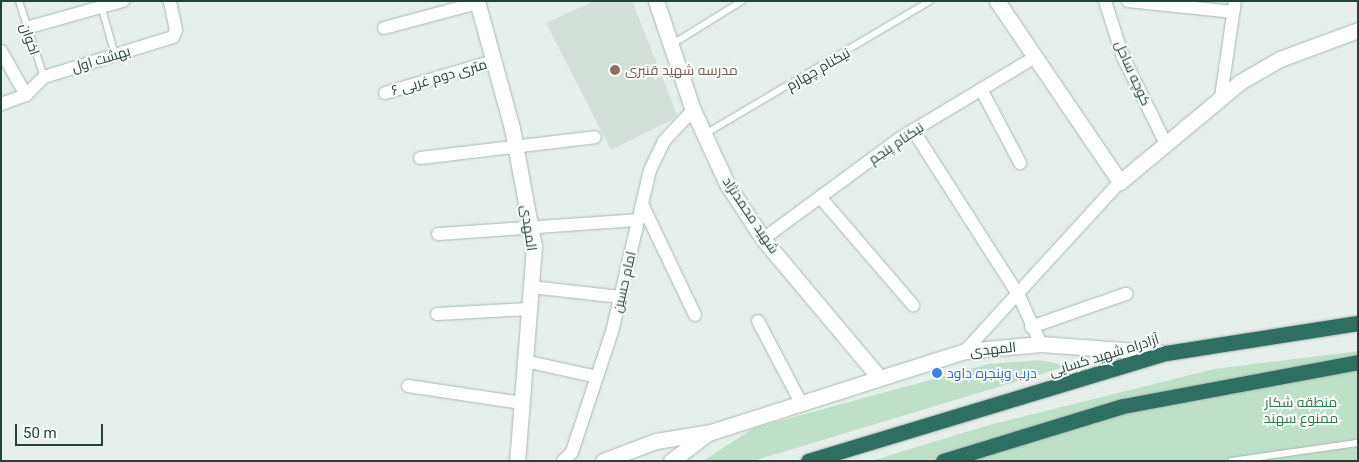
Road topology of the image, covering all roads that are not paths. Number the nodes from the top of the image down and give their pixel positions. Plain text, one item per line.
1 (19, 1) edge
2 (123, 1) edge
3 (170, 1) edge
4 (656, 1) edge
5 (742, 1) edge
6 (930, 1) edge
7 (997, 1) edge
8 (1105, 1) edge
9 (1128, 1) edge
10 (477, 2) edge
11 (101, 4) edge
12 (1234, 7) edge
13 (26, 28) junction
14 (384, 28) dead end
15 (1358, 30) edge
16 (671, 45) junction
17 (1, 50) edge
18 (115, 55) junction
19 (1035, 57) junction
20 (494, 62) junction
21 (44, 77) junction
22 (981, 89) junction
23 (385, 93) dead end
24 (26, 95) junction
25 (1221, 97) junction
26 (1, 104) edge
27 (693, 110) junction
28 (913, 130) junction
29 (704, 134) junction
30 (595, 137) dead end
31 (1165, 142) junction
32 (516, 149) junction
33 (420, 158) dead end
34 (1020, 163) dead end
35 (1120, 182) junction
36 (820, 197) junction
37 (642, 204) junction
38 (638, 220) junction
39 (531, 230) junction
40 (438, 234) dead end
41 (763, 239) junction
42 (531, 287) junction
43 (1126, 294) dead end
44 (1019, 296) junction
45 (620, 297) junction
46 (912, 305) dead end
47 (529, 309) junction
48 (438, 314) dead end
49 (695, 315) dead end
50 (758, 321) dead end
51 (1358, 323) edge
52 (1030, 327) junction
53 (1041, 344) junction
54 (965, 351) junction
55 (1166, 353) junction
56 (525, 361) junction
57 (1358, 362) edge
58 (878, 376) junction
59 (597, 377) junction
60 (408, 386) dead end
61 (800, 401) junction
62 (522, 403) junction
63 (710, 432) junction
64 (1358, 443) edge
65 (517, 461) edge
66 (564, 461) edge
67 (603, 461) edge
68 (671, 461) edge
69 (808, 461) edge
70 (943, 461) edge
71 (1232, 461) edge

1 - 13 lane, اخوان
2 - 11 street
3 - 18 street, بهشت اول
4 - 16 street, شهید محمدنژاد
5 - 16 lane
6 - 29 lane, نیکنام چهارم
7 - 19 street
8 - 31 street, کوچه ساحل
9 - 12 street
10 - 14 street
10 - 20 street, المهدی
11 - 13 street
11 - 18 lane
12 - 25 street
13 - 21 lane, اخوان
15 - 25 street
16 - 27 street, شهید محمدنژاد
17 - 24 street
18 - 21 street, بهشت اول
19 - 22 street, نیکنام پنجم
19 - 35 street
20 - 23 street, ۶ متری دوم غربی
20 - 32 street, المهدی
21 - 24 street, بهشت اول
22 - 28 street, نیکنام پنجم
22 - 34 street
24 - 26 street, بهشت اول
25 - 31 street
27 - 29 street, شهید محمدنژاد
27 - 37 street, امام حسین
28 - 36 street, نیکنام پنجم
28 - 44 street
29 - 41 street, شهید محمدنژاد
30 - 32 street
31 - 35 street
32 - 33 street
32 - 39 street, المهدی
35 - 44 street
36 - 41 street, نیکنام پنجم
36 - 46 street
37 - 38 street, امام حسین
37 - 49 street
38 - 39 street
38 - 45 street, امام حسین
39 - 40 street
39 - 42 street, المهدی
41 - 58 street, شهید محمدنژاد
42 - 45 street
42 - 47 street, المهدی
43 - 52 street
44 - 52 street
44 - 54 street
45 - 59 street, امام حسین
47 - 48 street
47 - 56 street, المهدی
50 - 61 street
51 - 55 highway, آزادراه شهید کسایی
52 - 53 street
53 - 54 street, المهدی
53 - 55 street, المهدی
54 - 58 street, المهدی
55 - 69 highway, آزادراه شهید کسایی
56 - 59 street
56 - 62 street, المهدی
57 - 70 highway
58 - 61 street, المهدی
59 - 66 street, امام حسین
60 - 62 street
61 - 63 street, المهدی
62 - 65 street, المهدی
63 - 67 street, المهدی
63 - 68 street
64 - 71 lane

